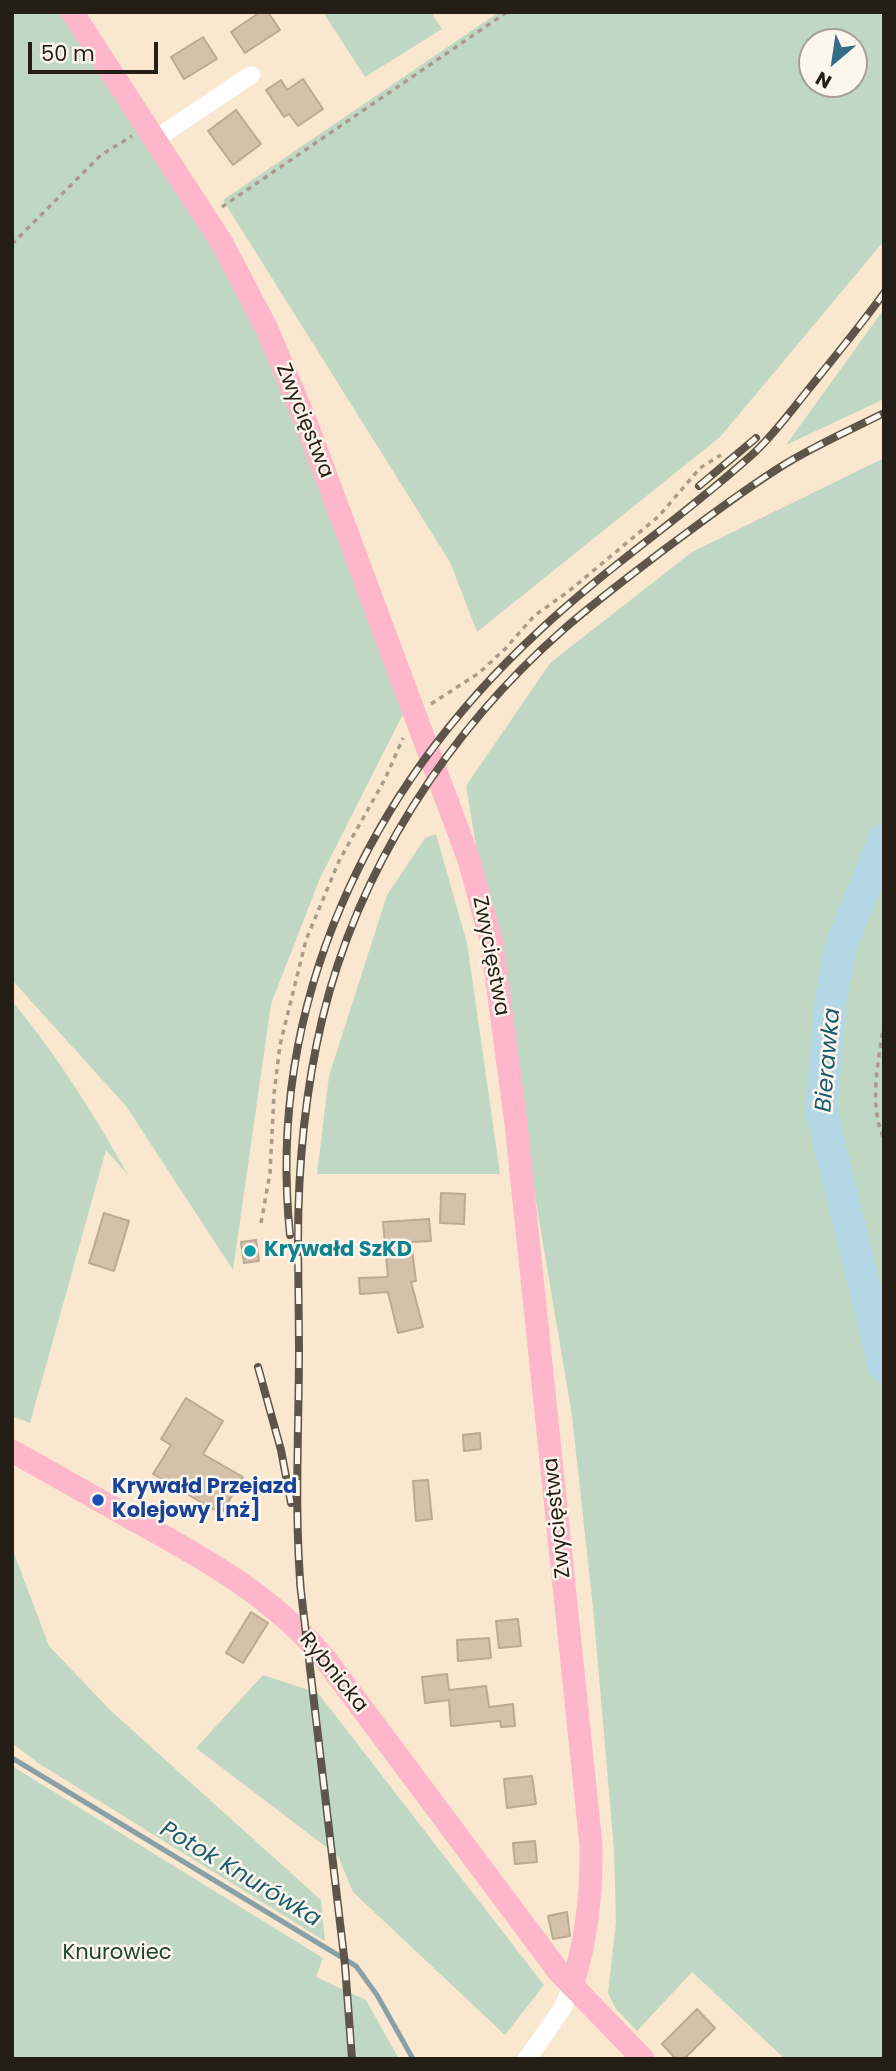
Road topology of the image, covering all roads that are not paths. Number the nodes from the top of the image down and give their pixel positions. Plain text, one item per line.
1 (72, 12) edge
2 (251, 75) dead end
3 (150, 134) junction
4 (12, 1451) edge
5 (572, 1986) junction
6 (527, 2059) edge
7 (643, 2059) edge

1 - 3 main road, Zwycięstwa
2 - 3 street
3 - 5 main road, Zwycięstwa
4 - 5 main road, Rybnicka
5 - 6 street
5 - 7 main road, Rybnicka

